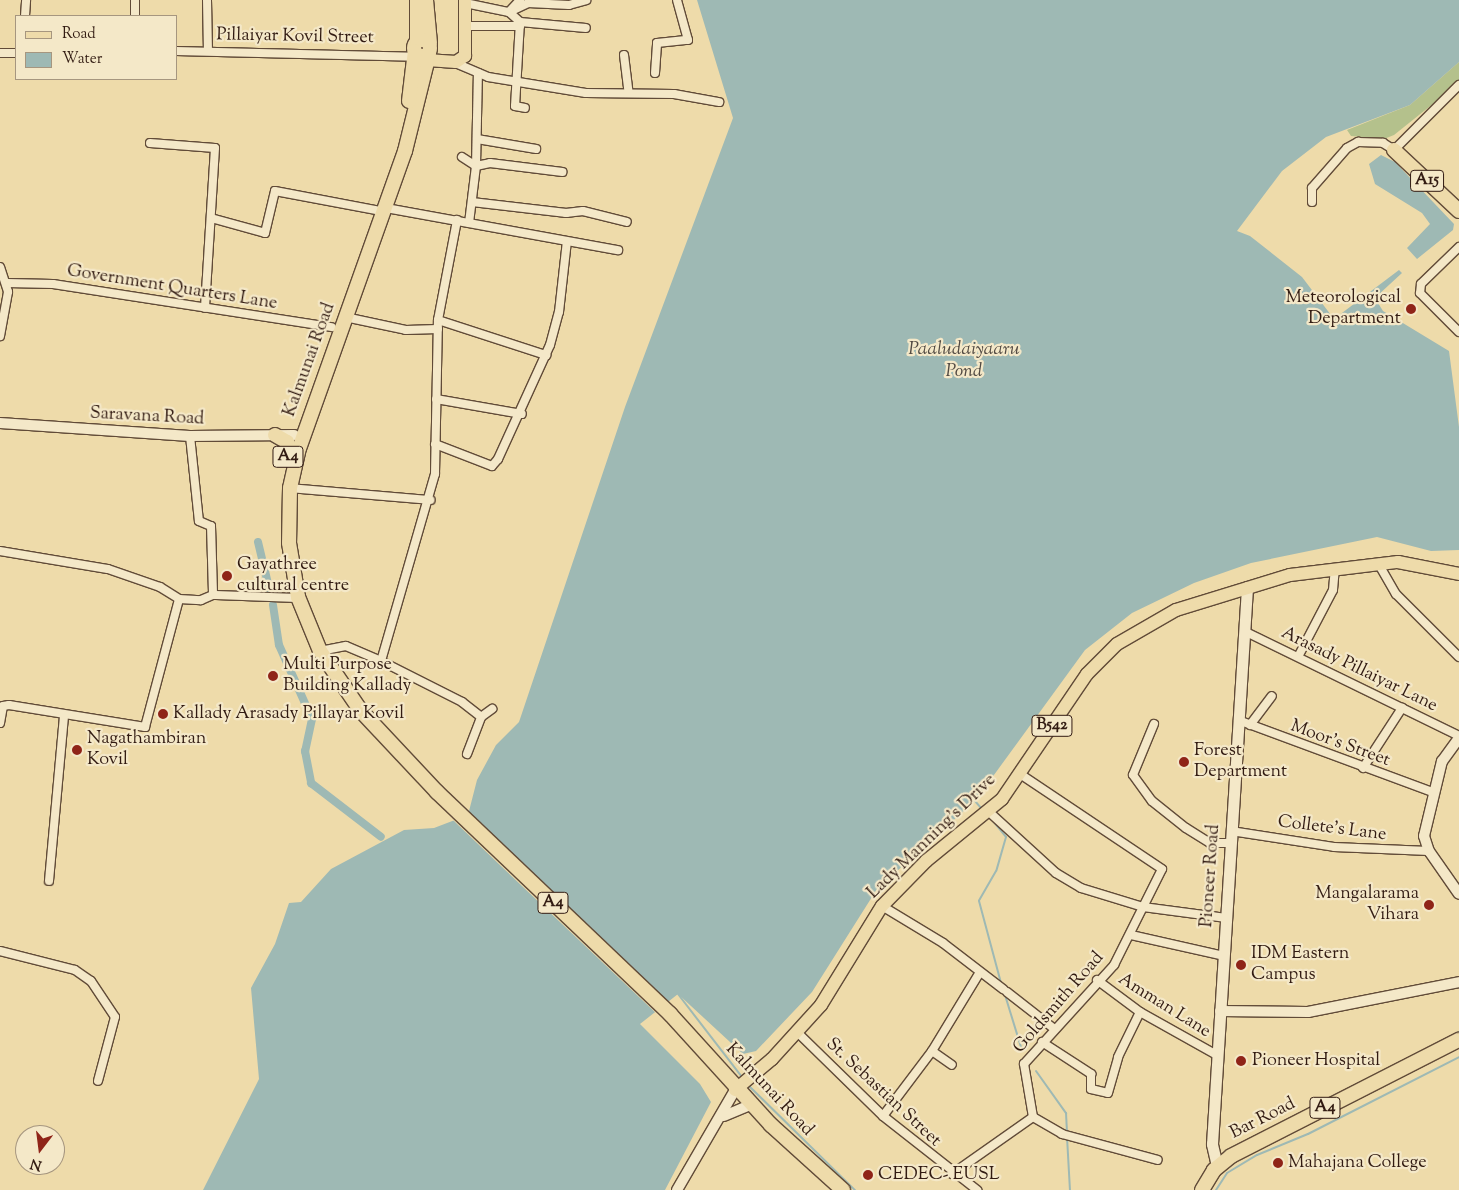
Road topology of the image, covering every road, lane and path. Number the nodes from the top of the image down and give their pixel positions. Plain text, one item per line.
1 (26, 0) edge
2 (135, 0) edge
3 (207, 0) edge
4 (417, 0) edge
5 (426, 0) edge
6 (520, 0) edge
7 (586, 0) edge
8 (677, 0) edge
9 (465, 1) edge
10 (510, 12) junction
11 (25, 15) edge
12 (135, 15) edge
13 (520, 24) junction
14 (468, 26) junction
15 (586, 28) dead end
16 (208, 50) junction
17 (178, 51) edge
18 (423, 51) junction
19 (0, 53) edge
20 (15, 53) edge
21 (624, 55) dead end
22 (449, 61) junction
23 (478, 73) junction
24 (655, 73) dead end
25 (517, 82) junction
26 (1459, 85) edge
27 (629, 92) junction
28 (719, 102) dead end
29 (525, 108) dead end
30 (476, 139) junction
31 (150, 143) dead end
32 (536, 149) dead end
33 (1394, 150) junction
34 (462, 157) dead end
35 (476, 166) junction
36 (562, 172) dead end
37 (472, 202) junction
38 (1312, 202) dead end
39 (381, 209) junction
40 (1459, 211) edge
41 (211, 218) junction
42 (457, 220) junction
43 (627, 222) dead end
44 (469, 223) junction
45 (567, 240) junction
46 (1459, 247) edge
47 (618, 250) dead end
48 (0, 267) edge
49 (7, 283) junction
50 (205, 308) junction
51 (345, 317) junction
52 (438, 320) junction
53 (332, 327) junction
54 (438, 329) junction
55 (1, 331) edge
56 (1459, 332) edge
57 (546, 355) junction
58 (436, 399) junction
59 (522, 414) junction
60 (0, 422) edge
61 (275, 435) junction
62 (294, 435) junction
63 (190, 436) junction
64 (435, 444) junction
65 (289, 451) junction
66 (290, 488) junction
67 (430, 500) junction
68 (0, 551) edge
69 (1378, 562) junction
70 (1335, 568) junction
71 (1459, 574) edge
72 (1247, 587) junction
73 (213, 595) junction
74 (295, 598) junction
75 (179, 600) junction
76 (1246, 632) junction
77 (320, 650) junction
78 (1299, 656) junction
79 (1459, 657) edge
80 (381, 661) junction
81 (1272, 696) dead end
82 (2, 706) edge
83 (1402, 708) junction
84 (492, 709) dead end
85 (64, 716) junction
86 (481, 717) junction
87 (1238, 720) junction
88 (0, 723) edge
89 (1154, 724) dead end
90 (1250, 725) junction
91 (1459, 737) edge
92 (467, 754) dead end
93 (1363, 768) junction
94 (1020, 774) junction
95 (1433, 792) junction
96 (435, 794) junction
97 (988, 810) junction
98 (1231, 831) junction
99 (1230, 843) junction
100 (1429, 851) junction
101 (49, 881) dead end
102 (1459, 894) edge
103 (882, 906) junction
104 (1143, 907) junction
105 (1226, 918) junction
106 (1131, 935) junction
107 (0, 951) edge
108 (1224, 956) junction
109 (980, 972) junction
110 (1097, 980) junction
111 (1459, 982) edge
112 (1220, 1011) junction
113 (1140, 1012) junction
114 (1053, 1028) junction
115 (797, 1032) junction
116 (1459, 1040) edge
117 (1042, 1042) junction
118 (1459, 1050) edge
119 (932, 1051) junction
120 (1217, 1055) junction
121 (952, 1066) dead end
122 (98, 1082) dead end
123 (734, 1085) junction
124 (748, 1106) junction
125 (882, 1116) junction
126 (1033, 1117) junction
127 (721, 1118) junction
128 (1158, 1160) dead end
129 (1218, 1166) junction
130 (952, 1174) junction
131 (676, 1190) edge
132 (832, 1190) edge
133 (843, 1190) edge
134 (977, 1190) edge
135 (1202, 1190) edge
136 (1213, 1190) edge

1 - 11 street
2 - 12 street
3 - 16 street
4 - 18 highway, A4
5 - 18 highway, A4
6 - 10 street
7 - 10 street
8 - 24 street
9 - 10 street
9 - 14 main road
10 - 13 street
13 - 14 street
13 - 15 street
13 - 25 street
14 - 22 main road
16 - 17 street, Pillaiyar Kovil Street
16 - 18 street, Pillaiyar Kovil Street
18 - 22 main road
18 - 39 highway, Kalmunai Road / A4
19 - 20 street
21 - 27 street
22 - 23 street
23 - 25 street
23 - 30 street
25 - 27 street
25 - 29 street
26 - 33 street
27 - 28 street
30 - 32 street
30 - 35 street
31 - 41 street
33 - 38 street
33 - 40 highway, A15
34 - 35 street
35 - 36 street
35 - 37 street
37 - 43 street
37 - 44 street
39 - 41 street
39 - 42 street
39 - 51 highway, Kalmunai Road / A4
39 - 53 highway, Kalmunai Road / A4
41 - 50 street
42 - 44 street
42 - 52 street
44 - 45 street
45 - 47 street
45 - 57 street
46 - 56 street
48 - 49 street
49 - 50 street, Government Quarters Lane
49 - 55 street
50 - 53 street, Government Quarters Lane
51 - 54 street
51 - 66 highway, Kalmunai Road / A4
52 - 54 street
52 - 57 street
53 - 62 highway, Kalmunai Road / A4
54 - 58 street
57 - 59 street
58 - 59 street
58 - 64 street
59 - 64 street
60 - 63 street, Saravana Road
61 - 62 street, Saravana Road
61 - 63 street, Saravana Road
61 - 65 highway
62 - 65 highway, Kalmunai Road / A4
63 - 73 street
64 - 67 street
65 - 74 highway, Kalmunai Road / A4
66 - 67 street
66 - 74 highway, Kalmunai Road / A4
67 - 80 street
68 - 75 street
69 - 70 main road, Lady Manning’s Drive / B542
69 - 71 main road, Lady Manning’s Drive / B542
69 - 79 street
70 - 72 main road, Lady Manning’s Drive / B542
70 - 78 street
72 - 76 main road, Pioneer Road
72 - 94 main road, Lady Manning’s Drive / B542
73 - 74 street
73 - 75 street
74 - 77 highway, Kalmunai Road / A4
74 - 96 highway, Kalmunai Road / A4
75 - 85 street
76 - 78 street, Arasady Pillaiyar Lane
76 - 87 main road, Pioneer Road
77 - 80 street
77 - 96 highway, Kalmunai Road / A4
78 - 83 street, Arasady Pillaiyar Lane
80 - 86 street
81 - 90 street
82 - 85 street
82 - 88 street
83 - 91 street, Arasady Pillaiyar Lane
83 - 93 street
84 - 86 street
85 - 101 street
86 - 92 street
87 - 90 street, Moor's Street
87 - 98 main road, Pioneer Road
89 - 99 street
90 - 93 street, Moor's Street
91 - 95 street
93 - 95 street, Moor's Street
94 - 97 main road, Lady Manning’s Drive / B542
94 - 104 street, Goldsmith Road
95 - 100 street
96 - 123 highway, Kalmunai Road / A4
97 - 103 main road, Lady Manning’s Drive / B542
97 - 104 street
98 - 99 main road, Pioneer Road
98 - 100 street, Collete's Lane
99 - 105 main road, Pioneer Road
100 - 102 street
103 - 109 street
103 - 115 main road, Lady Manning’s Drive / B542
104 - 105 street
104 - 106 street, Goldsmith Road
105 - 108 main road, Pioneer Road
106 - 108 street
106 - 110 street, Goldsmith Road
107 - 122 street
108 - 112 main road, Pioneer Road
109 - 114 street
109 - 119 street
110 - 113 street, Amman Lane
110 - 114 street, Goldsmith Road
111 - 112 street
112 - 120 main road, Pioneer Road
113 - 117 street
113 - 120 street, Amman Lane
114 - 117 street, Goldsmith Road
115 - 123 main road, Lady Manning’s Drive / B542
115 - 125 street, St. Sebastian Street
116 - 129 highway, Bar Road / A4
117 - 126 street, Goldsmith Road
118 - 136 highway, Bar Road / A4
119 - 121 street
119 - 125 street
120 - 129 main road, Pioneer Road
123 - 124 highway, Kalmunai Road / A4
123 - 127 street
123 - 133 highway, Kalmunai Road / A4
124 - 127 street
124 - 132 highway, Kalmunai Road / A4
125 - 130 street, St. Sebastian Street
126 - 128 street
126 - 130 street
127 - 131 street
129 - 135 highway, Bar Road / A4
130 - 134 street, St. Sebastian Street

